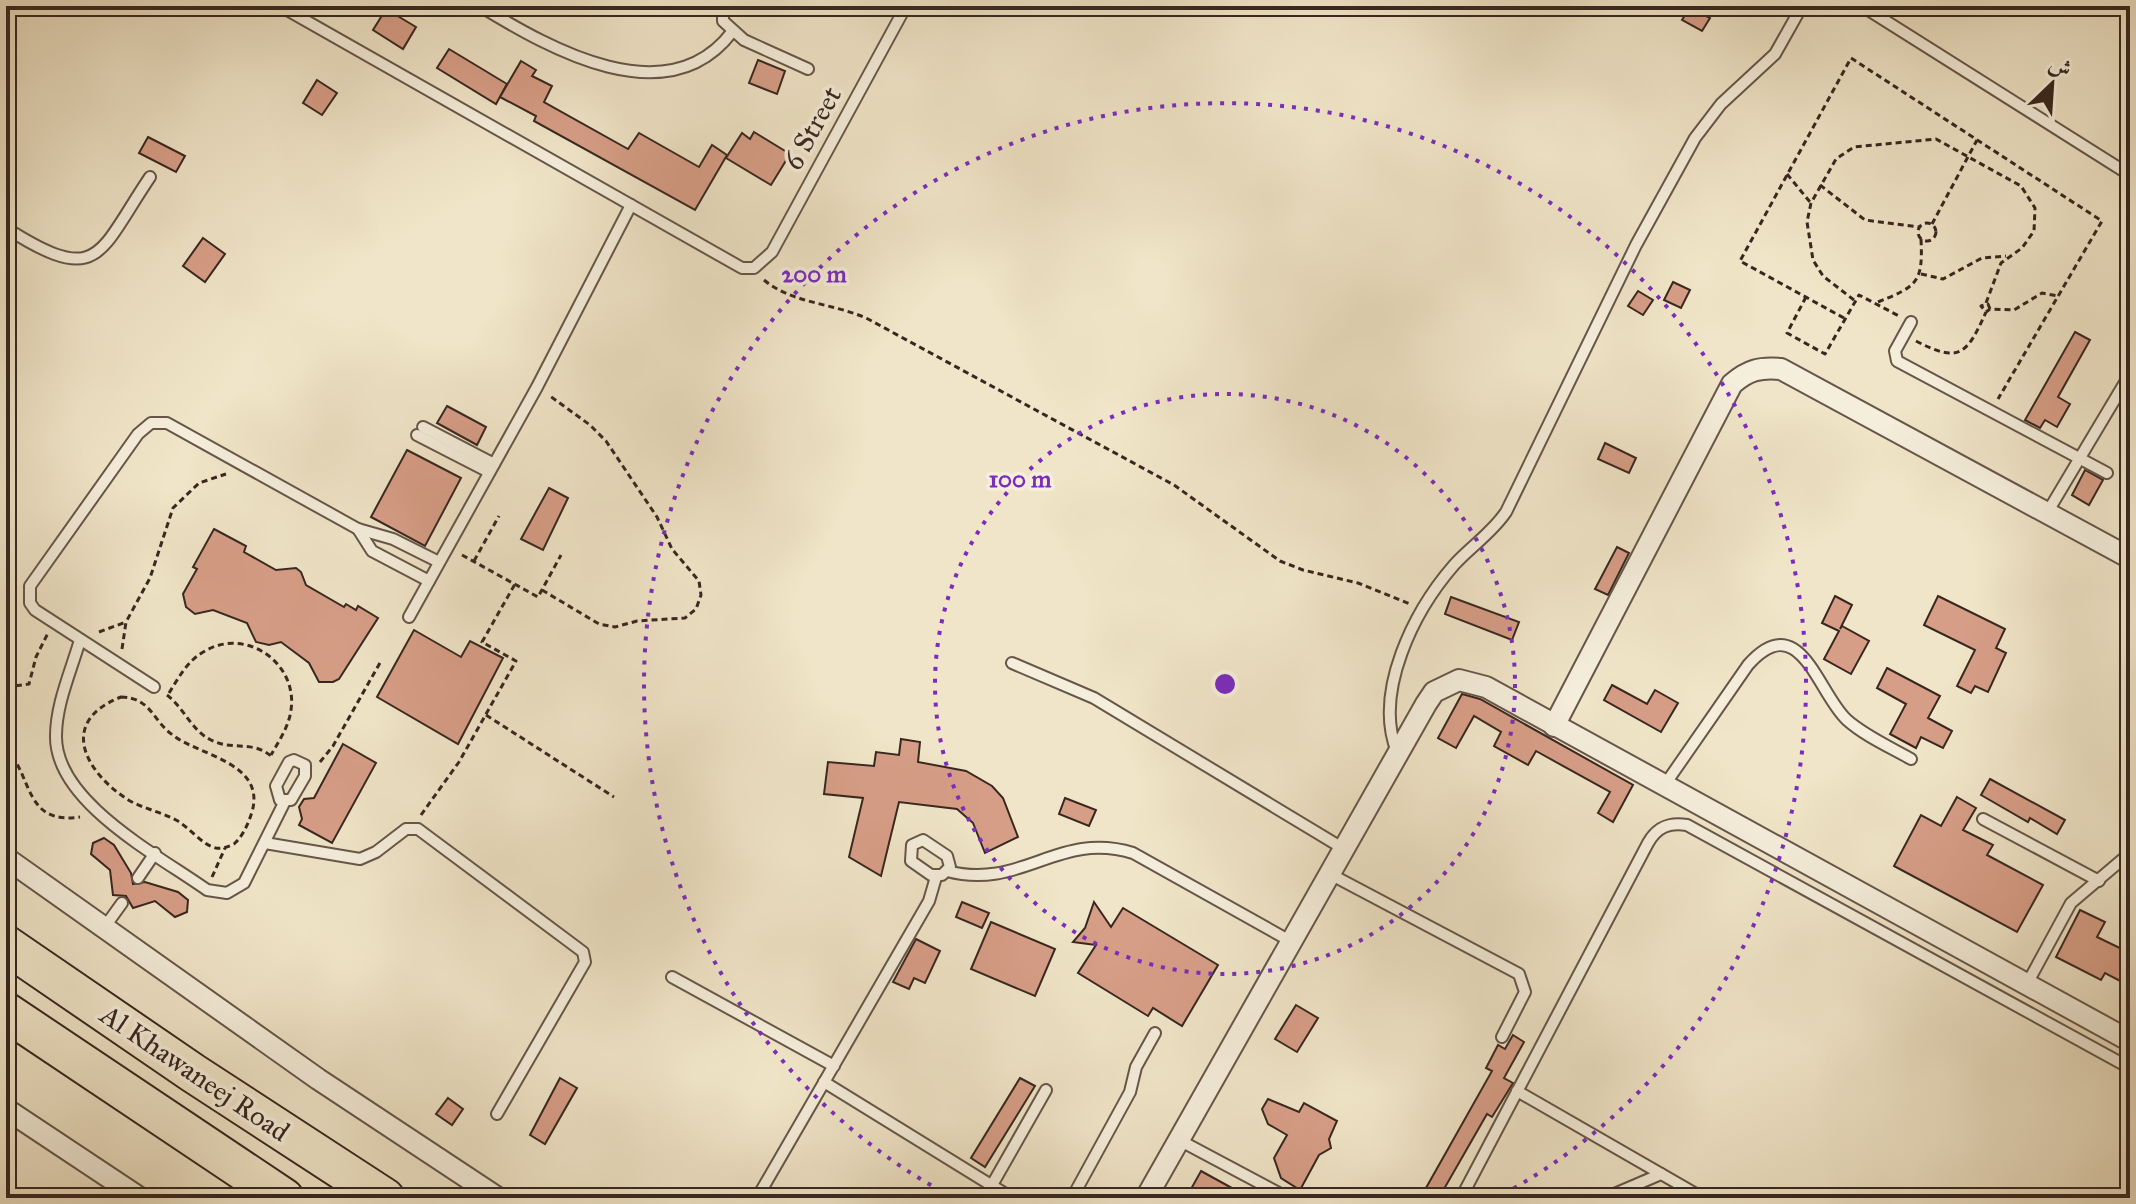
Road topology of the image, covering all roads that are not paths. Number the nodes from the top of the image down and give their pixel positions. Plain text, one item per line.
1 (280, 6) edge
2 (480, 6) edge
3 (723, 6) edge
4 (906, 6) edge
5 (1802, 6) edge
6 (1862, 6) edge
7 (732, 32) junction
8 (808, 69) dead end
9 (2130, 175) edge
10 (150, 177) dead end
11 (631, 205) junction
12 (6, 228) edge
13 (1911, 322) road end
14 (2130, 374) edge
15 (420, 431) dead end
16 (2080, 458) junction
17 (492, 468) junction
18 (2107, 473) dead end
19 (2047, 513) junction
20 (358, 529) junction
21 (2130, 558) edge
22 (439, 562) junction
23 (429, 581) junction
24 (409, 617) dead end
25 (80, 640) junction
26 (1012, 663) dead end
27 (154, 687) road end
28 (1554, 726) junction
29 (1398, 754) junction
30 (1911, 759) dead end
31 (1664, 786) junction
32 (285, 801) junction
33 (1983, 819) dead end
34 (265, 843) junction
35 (1344, 849) junction
36 (155, 853) junction
37 (6, 858) edge
38 (2127, 859) edge
39 (947, 871) junction
40 (1330, 874) junction
41 (936, 877) junction
42 (138, 878) dead end
43 (2099, 881) junction
44 (122, 903) dead end
45 (104, 928) junction
46 (1292, 942) junction
47 (6, 945) edge
48 (672, 977) dead end
49 (2027, 984) junction
50 (6, 1012) edge
51 (1155, 1033) dead end
52 (1502, 1037) dead end
53 (2130, 1041) edge
54 (834, 1066) junction
55 (2130, 1068) edge
56 (824, 1082) junction
57 (1046, 1090) dead end
58 (1517, 1091) junction
59 (6, 1109) edge
60 (497, 1114) dead end
61 (1179, 1140) junction
62 (1661, 1174) junction
63 (992, 1185) junction
64 (257, 1186) edge
65 (140, 1198) edge
66 (284, 1198) edge
67 (385, 1198) edge
68 (498, 1198) edge
69 (757, 1198) edge
70 (1012, 1198) edge
71 (1072, 1198) edge
72 (1146, 1198) edge
73 (1288, 1198) edge
74 (1461, 1198) edge
75 (1605, 1198) edge
76 (1703, 1198) edge

1 - 11 lane
2 - 7 lane
3 - 7 lane
4 - 11 lane, 6 Street
5 - 29 lane
6 - 9 lane
7 - 8 lane
10 - 12 lane
11 - 17 lane
13 - 16 lane
14 - 16 lane
15 - 17 lane
16 - 18 lane
16 - 19 lane
17 - 22 lane
19 - 21 street
19 - 28 street
20 - 22 lane
20 - 23 lane
20 - 25 lane
22 - 23 lane
23 - 24 lane
25 - 27 lane
25 - 36 lane
26 - 35 lane
28 - 29 street
28 - 31 street
29 - 35 street
30 - 31 lane
31 - 49 street
32 - 32 lane
32 - 34 lane
33 - 43 lane
34 - 36 lane
34 - 60 lane
35 - 40 street
36 - 42 lane
37 - 45 street
38 - 43 lane
39 - 41 lane
39 - 41 lane
39 - 46 lane
40 - 46 street
40 - 52 lane
41 - 54 lane
43 - 49 lane
44 - 45 lane
45 - 68 street
46 - 61 street
47 - 67 highway, Al Khawaneej Road
48 - 54 lane
49 - 53 street
50 - 64 highway, Al Khawaneej Road
51 - 71 lane
54 - 56 lane
55 - 58 lane
56 - 63 lane
56 - 69 lane
57 - 63 lane
58 - 62 lane
58 - 74 lane
59 - 65 street
61 - 72 street
61 - 73 lane
62 - 75 lane
62 - 76 lane
63 - 70 lane
64 - 66 highway, Al Khawaneej Road

